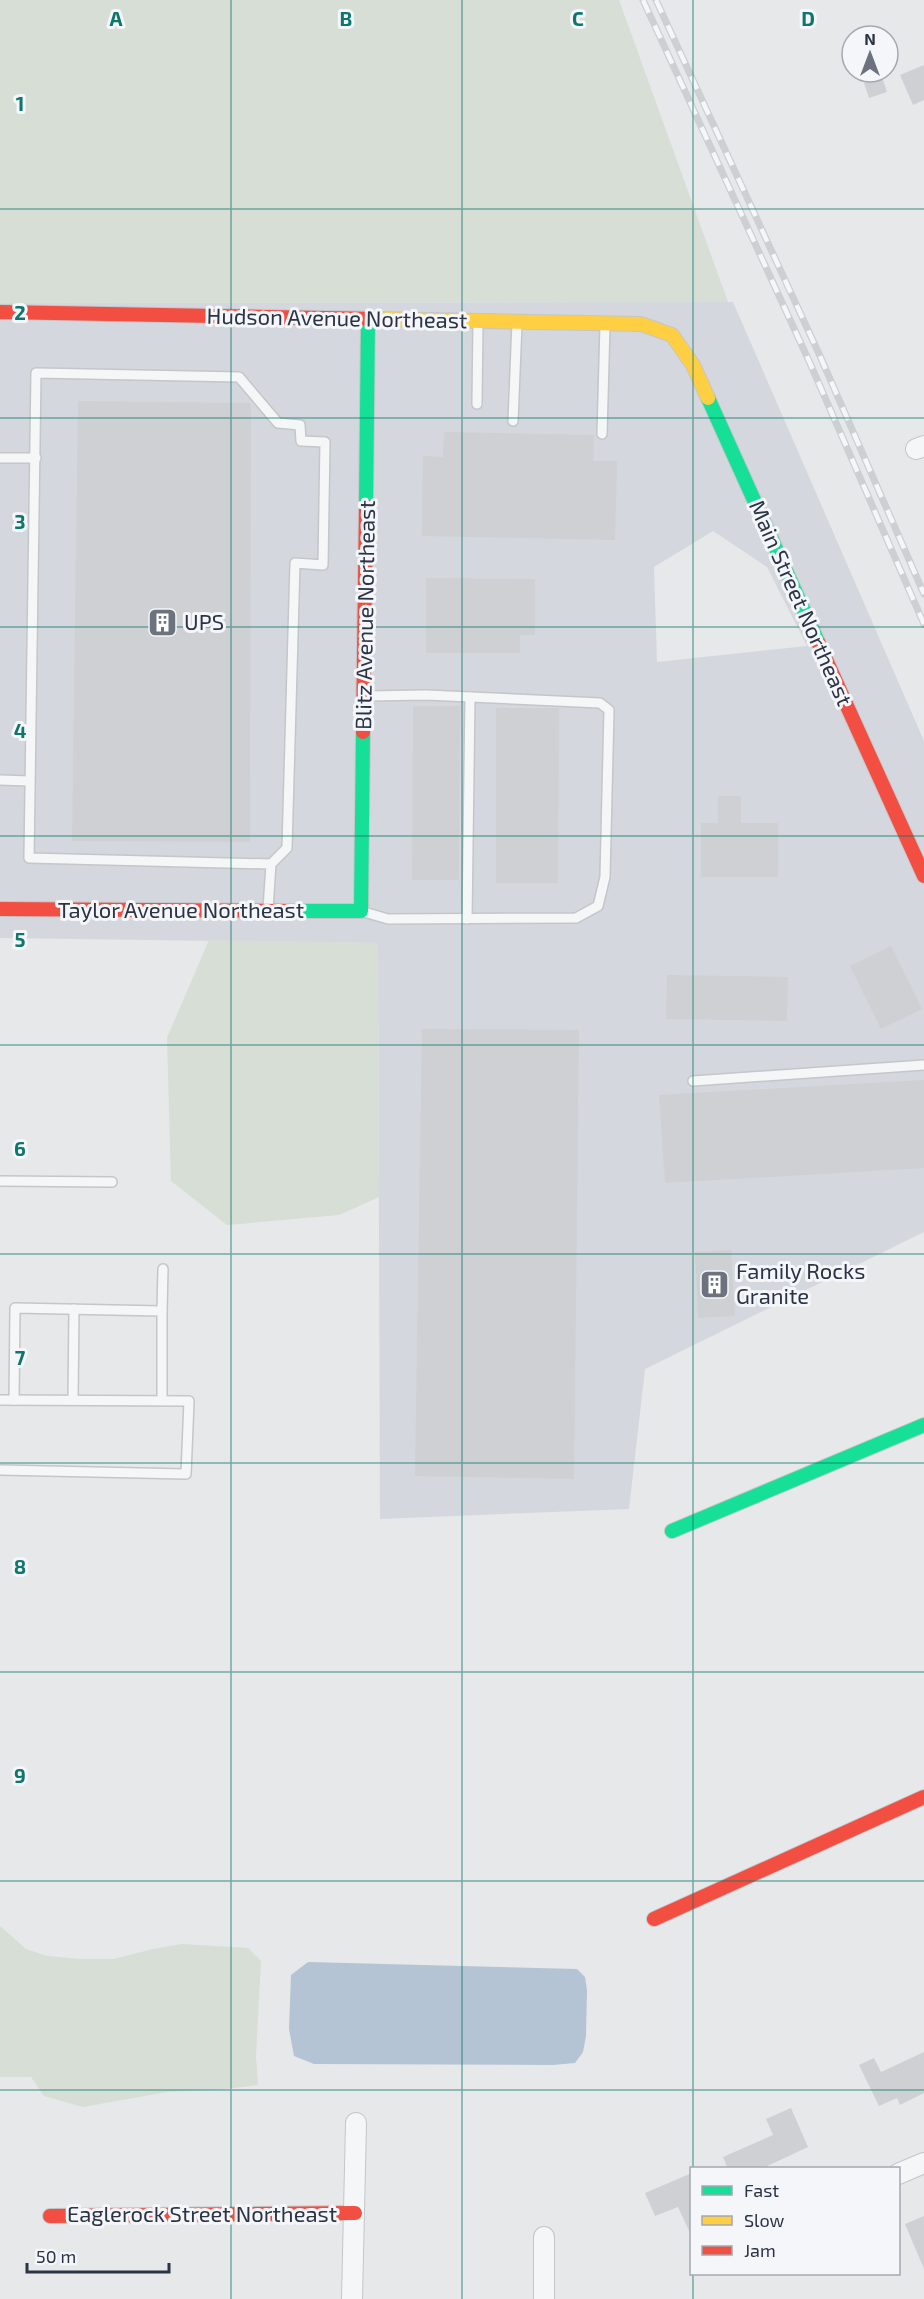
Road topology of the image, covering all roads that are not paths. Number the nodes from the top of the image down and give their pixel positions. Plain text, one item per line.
1 (0, 312) edge
2 (368, 318) junction
3 (478, 320) junction
4 (517, 321) junction
5 (605, 323) junction
6 (672, 335) joint
7 (477, 404) dead end
8 (513, 422) dead end
9 (602, 434) dead end
10 (0, 458) edge
11 (36, 458) junction
12 (364, 696) junction
13 (470, 697) junction
14 (0, 780) edge
15 (29, 781) junction
16 (271, 864) junction
17 (924, 876) edge
18 (0, 909) edge
19 (268, 911) junction
20 (362, 911) junction
21 (467, 919) junction
22 (924, 1065) edge
23 (693, 1081) dead end
24 (0, 1181) edge
25 (112, 1182) dead end
26 (163, 1269) dead end
27 (74, 1309) junction
28 (162, 1311) junction
29 (0, 1400) edge
30 (14, 1400) junction
31 (72, 1400) junction
32 (162, 1400) junction
33 (924, 1425) edge
34 (0, 1470) edge
35 (672, 1531) dead end
36 (924, 1797) edge
37 (654, 1919) dead end
38 (356, 2122) dead end
39 (924, 2163) edge
40 (900, 2173) edge
41 (355, 2213) junction
42 (50, 2216) dead end
43 (544, 2237) dead end
44 (352, 2299) edge
45 (544, 2299) edge

1 - 2 street, Hudson Avenue Northeast
2 - 3 street, Hudson Avenue Northeast
2 - 12 street, Blitz Avenue Northeast
3 - 4 street, Hudson Avenue Northeast
3 - 7 lane
4 - 5 street, Hudson Avenue Northeast
4 - 8 lane
5 - 6 street, Hudson Avenue Northeast
5 - 9 lane
6 - 17 street, Main Street Northeast
10 - 11 lane
11 - 15 lane
11 - 16 lane
12 - 13 lane
12 - 20 street, Blitz Avenue Northeast
13 - 21 lane
13 - 21 lane
14 - 15 lane
15 - 16 lane
16 - 19 lane
18 - 19 street, Taylor Avenue Northeast
19 - 20 street, Taylor Avenue Northeast
20 - 21 lane
22 - 23 lane
24 - 25 lane
26 - 28 lane
27 - 28 lane
27 - 30 lane
27 - 31 lane
28 - 32 lane
29 - 30 lane
30 - 31 lane
31 - 32 lane
32 - 34 lane
33 - 35 street
36 - 37 street
38 - 41 street
39 - 40 street
41 - 42 street, Eaglerock Street Northeast
41 - 44 street
43 - 45 street

